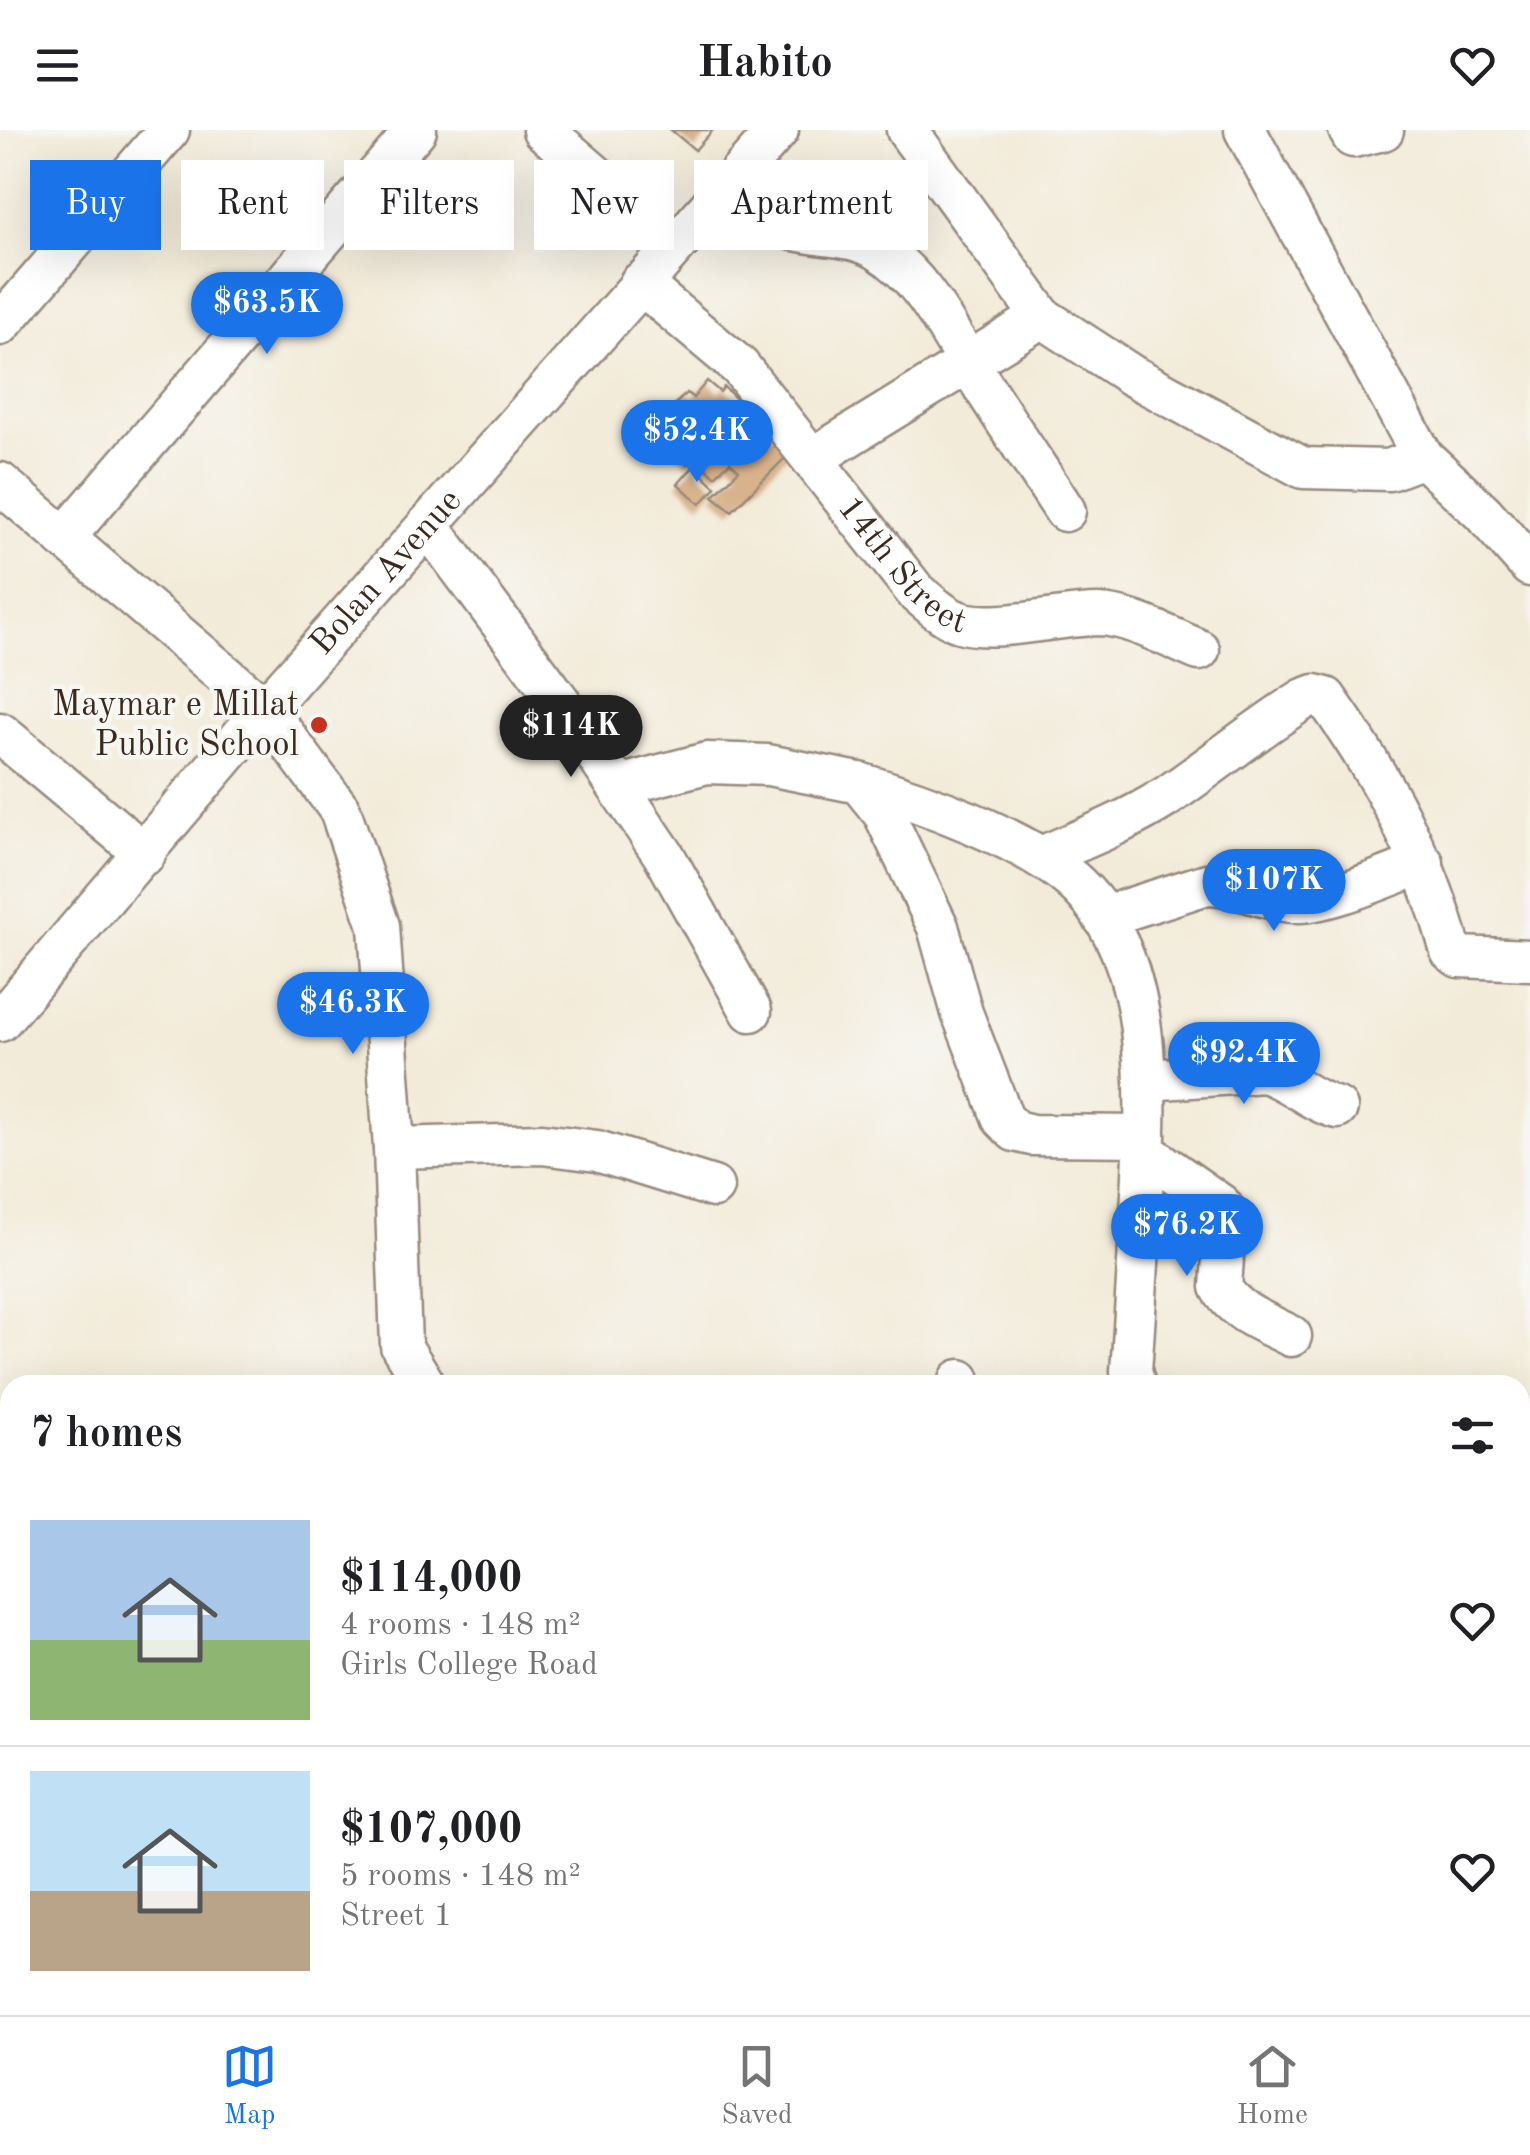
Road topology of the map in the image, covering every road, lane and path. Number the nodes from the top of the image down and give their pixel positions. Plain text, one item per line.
1 (170, 130) edge
2 (543, 130) edge
3 (778, 130) edge
4 (908, 130) edge
5 (1245, 130) edge
6 (405, 134) edge
7 (752, 160) edge
8 (694, 225) edge
9 (676, 245) junction
10 (879, 250) edge
11 (640, 282) junction
12 (1042, 316) junction
13 (0, 325) edge
14 (967, 361) junction
15 (1422, 456) junction
16 (813, 458) junction
17 (0, 484) edge
18 (1066, 511) dead end
19 (428, 525) junction
20 (64, 538) junction
21 (1530, 566) edge
22 (1199, 650) dead end
23 (265, 709) junction
24 (0, 734) edge
25 (859, 782) junction
26 (618, 786) junction
27 (145, 854) junction
28 (1041, 857) junction
29 (1423, 863) junction
30 (1104, 917) junction
31 (1530, 960) edge
32 (751, 1012) dead end
33 (0, 1021) edge
34 (1147, 1080) junction
35 (1338, 1108) dead end
36 (1145, 1144) junction
37 (394, 1148) junction
38 (713, 1186) dead end
39 (1292, 1336) dead end
40 (401, 1365) edge
41 (1133, 1375) edge

1 - 13 street
2 - 9 street
3 - 7 street, Bolan Avenue
4 - 12 street
5 - 15 street
6 - 20 street
8 - 9 street, Bolan Avenue
9 - 11 street, Bolan Avenue
10 - 14 street
11 - 16 street, 14th Street
11 - 19 street, Bolan Avenue
12 - 14 street
12 - 15 street
14 - 16 street
14 - 18 street
15 - 21 street
16 - 22 street, 14th Street
17 - 20 street
19 - 23 street, Bolan Avenue
19 - 26 street
20 - 23 street
23 - 27 street, Bolan Avenue
23 - 37 street
24 - 27 street
25 - 26 street
25 - 28 street
25 - 36 street
26 - 32 street
27 - 33 street, Bolan Avenue
28 - 29 street
28 - 30 street
29 - 30 street
29 - 31 street
30 - 34 street
34 - 35 street
34 - 36 street
36 - 39 street
36 - 41 street
37 - 38 street
37 - 40 street

